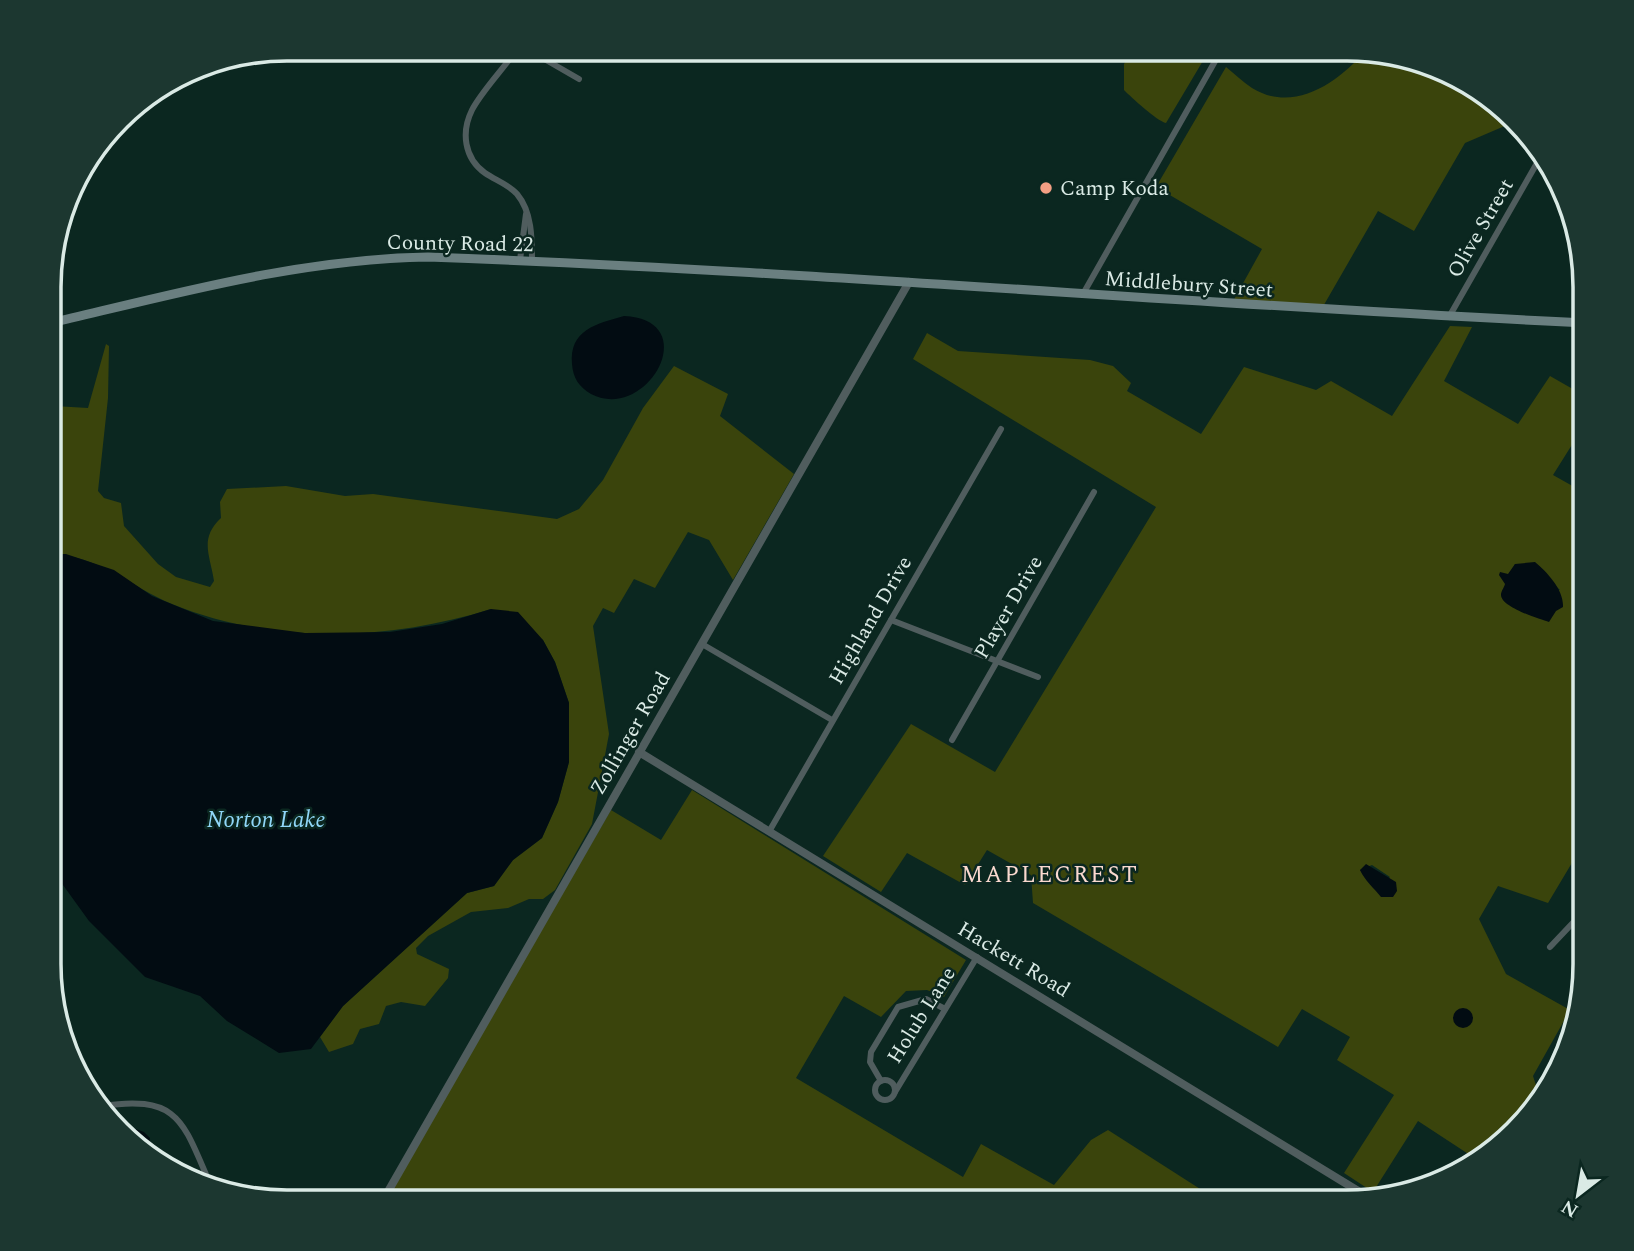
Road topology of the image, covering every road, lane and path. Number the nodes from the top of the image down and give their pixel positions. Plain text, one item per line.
1 (508, 61) edge
2 (548, 61) edge
3 (1215, 62) edge
4 (579, 79) dead end
5 (1536, 164) edge
6 (526, 214) junction
7 (520, 260) junction
8 (532, 261) junction
9 (791, 273) joint
10 (909, 282) junction
11 (1083, 294) junction
12 (1449, 317) junction
13 (61, 321) edge
14 (1573, 322) edge
15 (1001, 429) dead end
16 (1094, 492) dead end
17 (891, 620) junction
18 (702, 644) junction
19 (996, 663) junction
20 (1038, 677) dead end
21 (832, 720) junction
22 (952, 740) dead end
23 (639, 752) junction
24 (770, 830) junction
25 (1572, 923) edge
26 (1550, 947) dead end
27 (977, 957) junction
28 (945, 1009) junction
29 (881, 1081) junction
30 (895, 1092) junction
31 (111, 1105) edge
32 (206, 1175) edge
33 (389, 1189) edge
34 (1356, 1189) edge

1 - 6 street
2 - 4 street
3 - 11 street
5 - 12 street, Olive Street
6 - 7 street
6 - 8 street
7 - 8 main road, County Road 22
7 - 13 main road, County Road 22
8 - 9 main road, County Road 22
9 - 10 main road, Middlebury Street
10 - 11 main road, Middlebury Street
10 - 18 street, Zollinger Road
11 - 12 main road, Middlebury Street
12 - 14 main road, Middlebury Street
15 - 17 street, Highland Drive
16 - 19 street, Player Drive
17 - 19 street
17 - 21 street, Highland Drive
18 - 21 street
18 - 23 street, Zollinger Road
19 - 20 street
19 - 22 street, Player Drive
21 - 24 street, Highland Drive
23 - 24 street, Hackett Road
23 - 33 street, Zollinger Road
24 - 27 street, Hackett Road
25 - 26 street
27 - 28 street, Holub Lane
27 - 34 street, Hackett Road
28 - 29 street
28 - 30 street, Holub Lane
29 - 30 street
29 - 30 street
31 - 32 street

